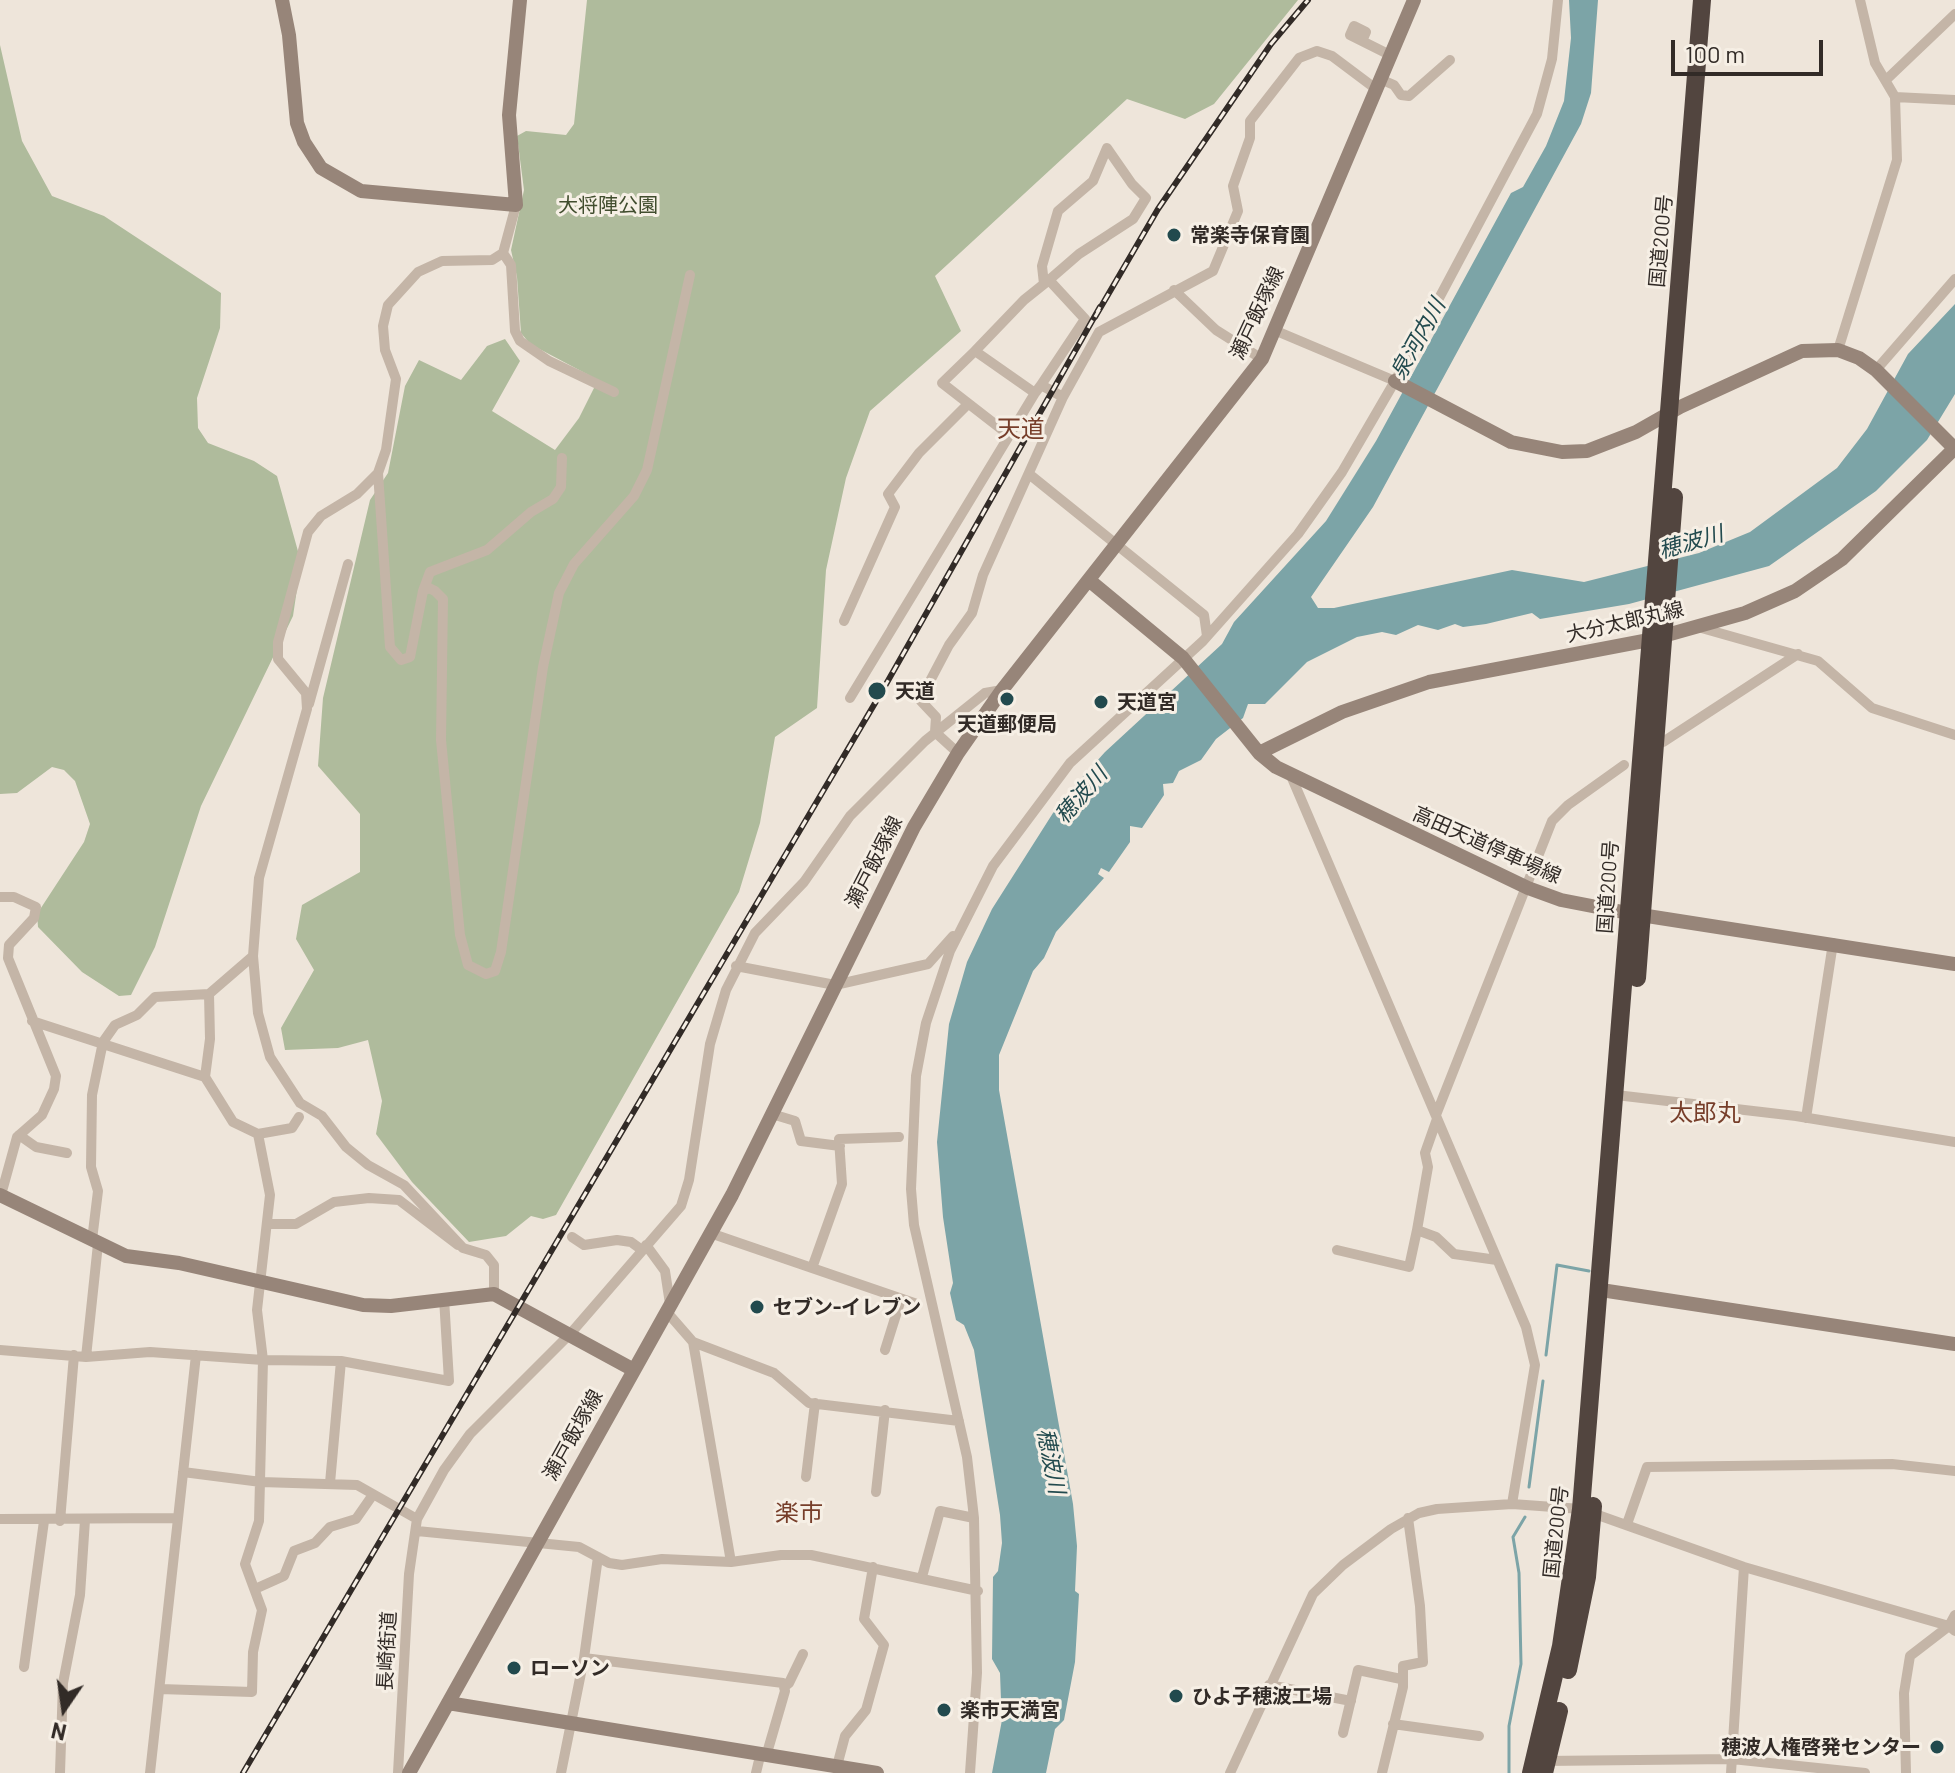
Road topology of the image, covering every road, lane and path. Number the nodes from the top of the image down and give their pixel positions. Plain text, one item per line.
1 (282, 0) edge
2 (520, 0) edge
3 (1414, 0) edge
4 (1558, 0) edge
5 (1702, 0) edge
6 (1714, 0) edge
7 (1860, 0) edge
8 (1955, 14) edge
9 (1362, 41) dead end
10 (1390, 55) junction
11 (1450, 60) dead end
12 (1887, 79) junction
13 (1378, 84) junction
14 (1895, 97) junction
15 (1955, 100) edge
16 (516, 205) junction
17 (503, 253) junction
18 (690, 275) dead end
19 (1955, 279) edge
20 (1046, 282) junction
21 (1174, 290) junction
22 (1274, 330) junction
23 (1838, 350) junction
24 (975, 351) junction
25 (1262, 359) junction
26 (1876, 370) junction
27 (1395, 381) junction
28 (1038, 389) junction
29 (614, 392) dead end
30 (1063, 397) junction
31 (967, 405) junction
32 (1674, 410) junction
33 (1009, 435) junction
34 (1953, 447) edge
35 (562, 458) dead end
36 (378, 473) junction
37 (1029, 474) junction
38 (1117, 545) junction
39 (348, 564) dead end
40 (1090, 581) junction
41 (423, 591) junction
42 (844, 621) dead end
43 (1696, 627) junction
44 (1657, 631) junction
45 (1207, 636) junction
46 (1798, 654) junction
47 (1185, 660) junction
48 (1002, 690) junction
49 (850, 698) dead end
50 (307, 709) junction
51 (935, 732) junction
52 (1955, 735) edge
53 (1663, 742) dead end
54 (1257, 750) junction
55 (958, 753) junction
56 (1624, 765) dead end
57 (1292, 778) junction
58 (1528, 888) junction
59 (0, 897) edge
60 (1635, 914) junction
61 (960, 928) junction
62 (1833, 943) junction
63 (253, 956) junction
64 (1955, 964) edge
65 (736, 966) junction
66 (835, 985) junction
67 (209, 994) junction
68 (32, 1021) junction
69 (103, 1042) junction
70 (205, 1077) junction
71 (1621, 1095) junction
72 (772, 1114) junction
73 (299, 1117) dead end
74 (1436, 1117) junction
75 (1806, 1118) junction
76 (258, 1134) junction
77 (19, 1135) junction
78 (899, 1137) dead end
79 (1955, 1142) edge
80 (840, 1146) junction
81 (67, 1153) dead end
82 (1, 1195) edge
83 (267, 1224) junction
84 (1417, 1230) junction
85 (710, 1233) junction
86 (572, 1237) dead end
87 (95, 1242) junction
88 (463, 1248) junction
89 (644, 1248) junction
90 (1337, 1250) dead end
91 (1497, 1260) junction
92 (812, 1268) junction
93 (261, 1281) junction
94 (1607, 1290) junction
95 (494, 1294) junction
96 (444, 1298) junction
97 (901, 1299) junction
98 (917, 1304) dead end
99 (668, 1308) junction
100 (571, 1333) junction
101 (693, 1342) junction
102 (1955, 1344) edge
103 (0, 1350) edge
104 (885, 1350) dead end
105 (74, 1355) junction
106 (196, 1355) junction
107 (86, 1357) junction
108 (263, 1360) junction
109 (341, 1361) junction
110 (632, 1369) junction
111 (815, 1403) junction
112 (885, 1410) junction
113 (959, 1421) junction
114 (1955, 1471) edge
115 (183, 1472) junction
116 (806, 1477) dead end
117 (261, 1482) junction
118 (330, 1483) junction
119 (876, 1492) dead end
120 (372, 1496) junction
121 (1512, 1504) junction
122 (1587, 1510) junction
123 (176, 1518) junction
124 (974, 1518) junction
125 (1408, 1518) junction
126 (0, 1519) edge
127 (85, 1520) junction
128 (44, 1521) junction
129 (60, 1521) junction
130 (1627, 1524) junction
131 (417, 1525) junction
132 (536, 1545) junction
133 (598, 1557) junction
134 (731, 1562) junction
135 (873, 1567) junction
136 (1744, 1567) junction
137 (922, 1577) junction
138 (255, 1589) junction
139 (978, 1591) junction
140 (1955, 1615) edge
141 (1953, 1630) edge
142 (803, 1654) dead end
143 (584, 1658) junction
144 (24, 1667) dead end
145 (1401, 1679) junction
146 (1269, 1685) junction
147 (784, 1687) junction
148 (160, 1689) junction
149 (1351, 1701) junction
150 (448, 1703) junction
151 (570, 1722) junction
152 (1393, 1724) junction
153 (1343, 1733) dead end
154 (1479, 1736) dead end
155 (764, 1753) junction
156 (1732, 1759) junction
157 (837, 1766) junction
158 (1539, 1766) edge
159 (60, 1773) edge
160 (150, 1773) edge
161 (398, 1773) edge
162 (409, 1773) edge
163 (561, 1773) edge
164 (756, 1773) edge
165 (877, 1773) edge
166 (970, 1773) edge
167 (1230, 1773) edge
168 (1382, 1773) edge
169 (1731, 1773) edge
170 (1865, 1773) edge
171 (1906, 1773) edge

1 - 16 main road
2 - 16 main road
3 - 10 main road, 瀬戸飯塚線
4 - 27 street
5 - 32 highway, 国道200号
6 - 32 highway, 国道200号
7 - 12 street
8 - 12 street
9 - 10 street
10 - 13 main road, 瀬戸飯塚線
11 - 13 street
12 - 14 street
13 - 21 street
13 - 22 main road, 瀬戸飯塚線
14 - 15 street
14 - 23 street
16 - 17 street
17 - 29 street
17 - 36 street
18 - 41 street
19 - 26 street
20 - 20 street
20 - 24 street
20 - 28 street
21 - 25 street
21 - 30 street
22 - 25 main road, 瀬戸飯塚線
22 - 27 street
23 - 26 main road
23 - 32 main road
24 - 28 street
24 - 31 street
25 - 38 main road, 瀬戸飯塚線
26 - 34 main road
27 - 32 main road
27 - 45 street
28 - 30 street
28 - 33 street
30 - 37 street
31 - 33 street
31 - 42 street
32 - 44 highway, 国道200号
33 - 49 street
34 - 43 main road, 大分太郎丸線
35 - 41 street
36 - 41 street
36 - 50 street
37 - 38 street
37 - 51 street
38 - 40 main road, 瀬戸飯塚線
38 - 45 street
39 - 50 street
40 - 47 main road, 高田天道停車場線
40 - 48 main road, 瀬戸飯塚線
43 - 44 main road, 大分太郎丸線
43 - 46 street
44 - 54 main road, 大分太郎丸線
44 - 60 highway, 国道200号
45 - 47 street
46 - 52 street
46 - 53 street
47 - 54 main road, 高田天道停車場線
47 - 61 street
48 - 51 street, 長崎街道
48 - 55 main road, 瀬戸飯塚線
50 - 63 street
51 - 55 street
51 - 65 street, 長崎街道
54 - 57 main road, 高田天道停車場線
55 - 66 main road, 瀬戸飯塚線
56 - 58 street
57 - 58 main road, 高田天道停車場線
57 - 74 street
58 - 60 main road, 高田天道停車場線
58 - 74 street
59 - 68 street
60 - 62 main road, 高田天道停車場線
60 - 71 highway, 国道200号
61 - 66 street
61 - 113 street
62 - 64 main road, 高田天道停車場線
62 - 75 street
63 - 67 street
63 - 88 street
65 - 66 street
65 - 89 street, 長崎街道
66 - 72 main road, 瀬戸飯塚線
67 - 69 street
67 - 70 street
68 - 69 street
68 - 77 street
69 - 70 street
69 - 87 street
70 - 76 street
71 - 75 street
71 - 94 highway, 国道200号
72 - 80 street
72 - 85 main road, 瀬戸飯塚線
73 - 76 street
74 - 84 street
74 - 91 street
75 - 79 street
76 - 83 street
77 - 81 street
77 - 82 street
78 - 80 street
80 - 92 street
82 - 87 main road
83 - 88 street
83 - 93 street
84 - 90 street
84 - 91 street
85 - 92 street
85 - 99 main road, 瀬戸飯塚線
86 - 89 street
87 - 93 main road
87 - 107 street
88 - 95 street
89 - 99 street
89 - 100 street, 長崎街道
91 - 121 street
92 - 97 street
93 - 96 main road
93 - 108 street
94 - 102 main road
94 - 122 highway, 国道200号
95 - 96 main road
95 - 100 main road
96 - 109 street
97 - 98 street
97 - 104 street
99 - 101 street
99 - 110 main road, 瀬戸飯塚線
100 - 110 main road
100 - 131 street, 長崎街道
101 - 111 street
101 - 134 street
103 - 105 street
105 - 107 street
105 - 129 street
106 - 107 street
106 - 108 street
106 - 115 street
108 - 109 street
108 - 117 street
109 - 118 street
110 - 132 main road, 瀬戸飯塚線
111 - 112 street
111 - 116 street
112 - 113 street
112 - 119 street
113 - 124 street
114 - 130 street
115 - 117 street
115 - 123 street
117 - 118 street
117 - 138 street
118 - 120 street
120 - 131 street
120 - 138 street
121 - 122 street
121 - 125 street
122 - 130 street
122 - 158 highway, 国道200号
123 - 127 street
123 - 148 street
124 - 137 street
124 - 139 street
125 - 145 street
125 - 146 street
126 - 128 street
127 - 129 street
127 - 159 street
128 - 129 street
128 - 144 street
130 - 136 street
131 - 132 street
131 - 161 street, 長崎街道
132 - 133 street
132 - 150 main road, 瀬戸飯塚線
133 - 134 street
133 - 143 street
134 - 135 street
135 - 137 street
135 - 157 street
136 - 141 street
136 - 156 street
137 - 139 street
138 - 148 street
139 - 166 street
140 - 141 street
141 - 171 street
142 - 147 street
143 - 147 street
143 - 151 street
145 - 149 street
145 - 152 street
146 - 149 street
146 - 167 street
147 - 155 street
148 - 160 street
149 - 153 street
150 - 151 main road
150 - 162 main road, 瀬戸飯塚線
151 - 155 main road
151 - 163 street
152 - 154 street
152 - 168 street
155 - 157 main road
155 - 164 street
156 - 158 street
156 - 169 street
156 - 170 street
157 - 165 main road

